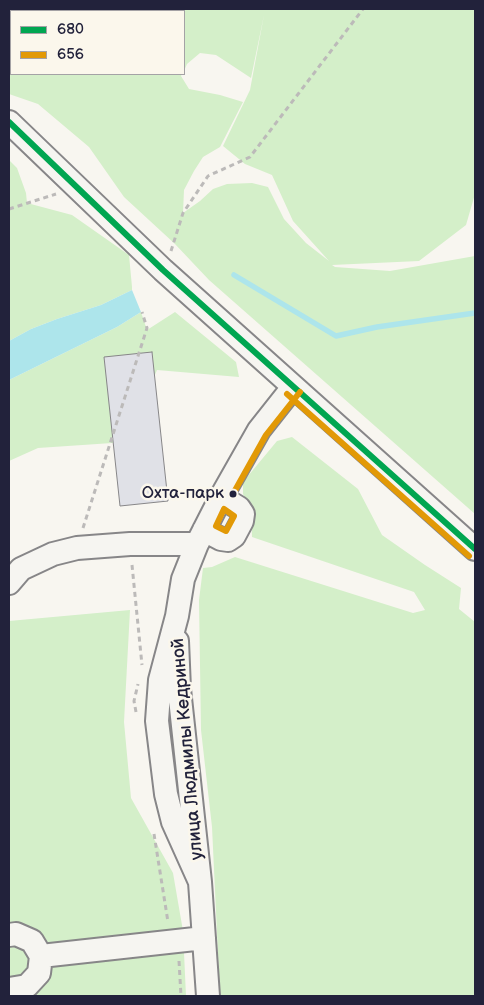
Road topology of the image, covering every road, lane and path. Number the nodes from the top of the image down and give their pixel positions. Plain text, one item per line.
1 (364, 9) edge
2 (9, 122) edge
3 (79, 188) junction
4 (9, 209) edge
5 (163, 270) junction
6 (142, 312) dead end
7 (293, 387) junction
8 (221, 497) junction
9 (201, 537) junction
10 (77, 548) junction
11 (475, 549) edge
12 (9, 583) edge
13 (9, 935) edge
14 (204, 938) junction
15 (41, 956) junction
16 (9, 989) edge
17 (208, 996) edge

1 - 5 path
2 - 3 street
3 - 4 path
3 - 5 street
5 - 7 street
6 - 10 path
7 - 8 street, улица Людмилы Кедриной
7 - 11 street
8 - 9 street, улица Людмилы Кедриной
8 - 9 street
9 - 10 street
9 - 14 street, улица Людмилы Кедриной
10 - 12 street
13 - 15 street
14 - 15 street
14 - 17 street, улица Людмилы Кедриной
15 - 16 street

